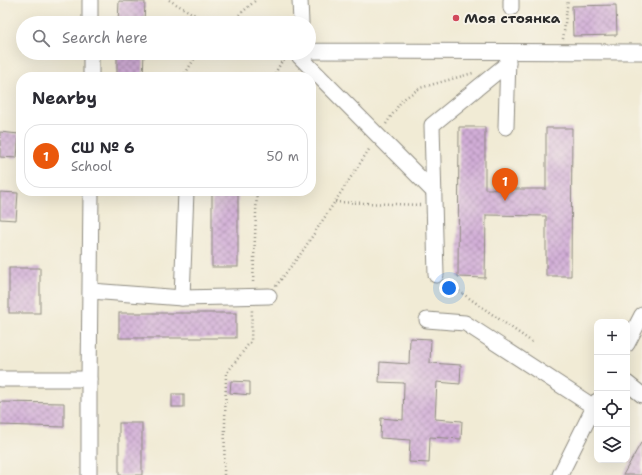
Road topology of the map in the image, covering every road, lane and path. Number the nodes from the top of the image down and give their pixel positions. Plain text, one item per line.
1 (90, 0) edge
2 (169, 0) edge
3 (256, 0) edge
4 (300, 0) edge
5 (568, 0) edge
6 (90, 16) edge
7 (197, 16) edge
8 (238, 16) edge
9 (301, 16) edge
10 (316, 51) edge
11 (561, 52) junction
12 (642, 52) edge
13 (508, 57) junction
14 (91, 60) edge
15 (194, 60) edge
16 (284, 60) edge
17 (311, 60) edge
18 (479, 71) dead end
19 (91, 72) edge
20 (186, 72) edge
21 (276, 72) edge
22 (506, 127) dead end
23 (378, 136) junction
24 (91, 196) edge
25 (186, 196) edge
26 (257, 196) edge
27 (434, 199) junction
28 (335, 202) junction
29 (436, 275) joint
30 (91, 291) junction
31 (252, 296) junction
32 (268, 296) joint
33 (182, 298) junction
34 (427, 320) dead end
35 (640, 323) edge
36 (630, 339) edge
37 (532, 342) dead end
38 (89, 379) junction
39 (0, 380) edge
40 (630, 385) edge
41 (642, 395) edge
42 (594, 403) edge
43 (594, 408) edge
44 (89, 475) edge
45 (224, 475) edge
46 (560, 475) edge

1 - 6 street
2 - 7 path
3 - 8 path
4 - 9 street
5 - 11 path
10 - 13 street
11 - 12 street
11 - 13 street
13 - 22 street
13 - 27 street
14 - 19 street
15 - 20 path
16 - 21 path
17 - 23 street
18 - 23 path
23 - 27 street
23 - 28 path
24 - 30 street
25 - 33 street
26 - 31 path
27 - 28 path
27 - 29 street
28 - 32 path
29 - 37 path
30 - 33 street
30 - 38 street
31 - 32 street
31 - 33 street
31 - 45 path
34 - 42 street
35 - 36 street
38 - 39 street
38 - 44 street
40 - 41 street
43 - 46 street

